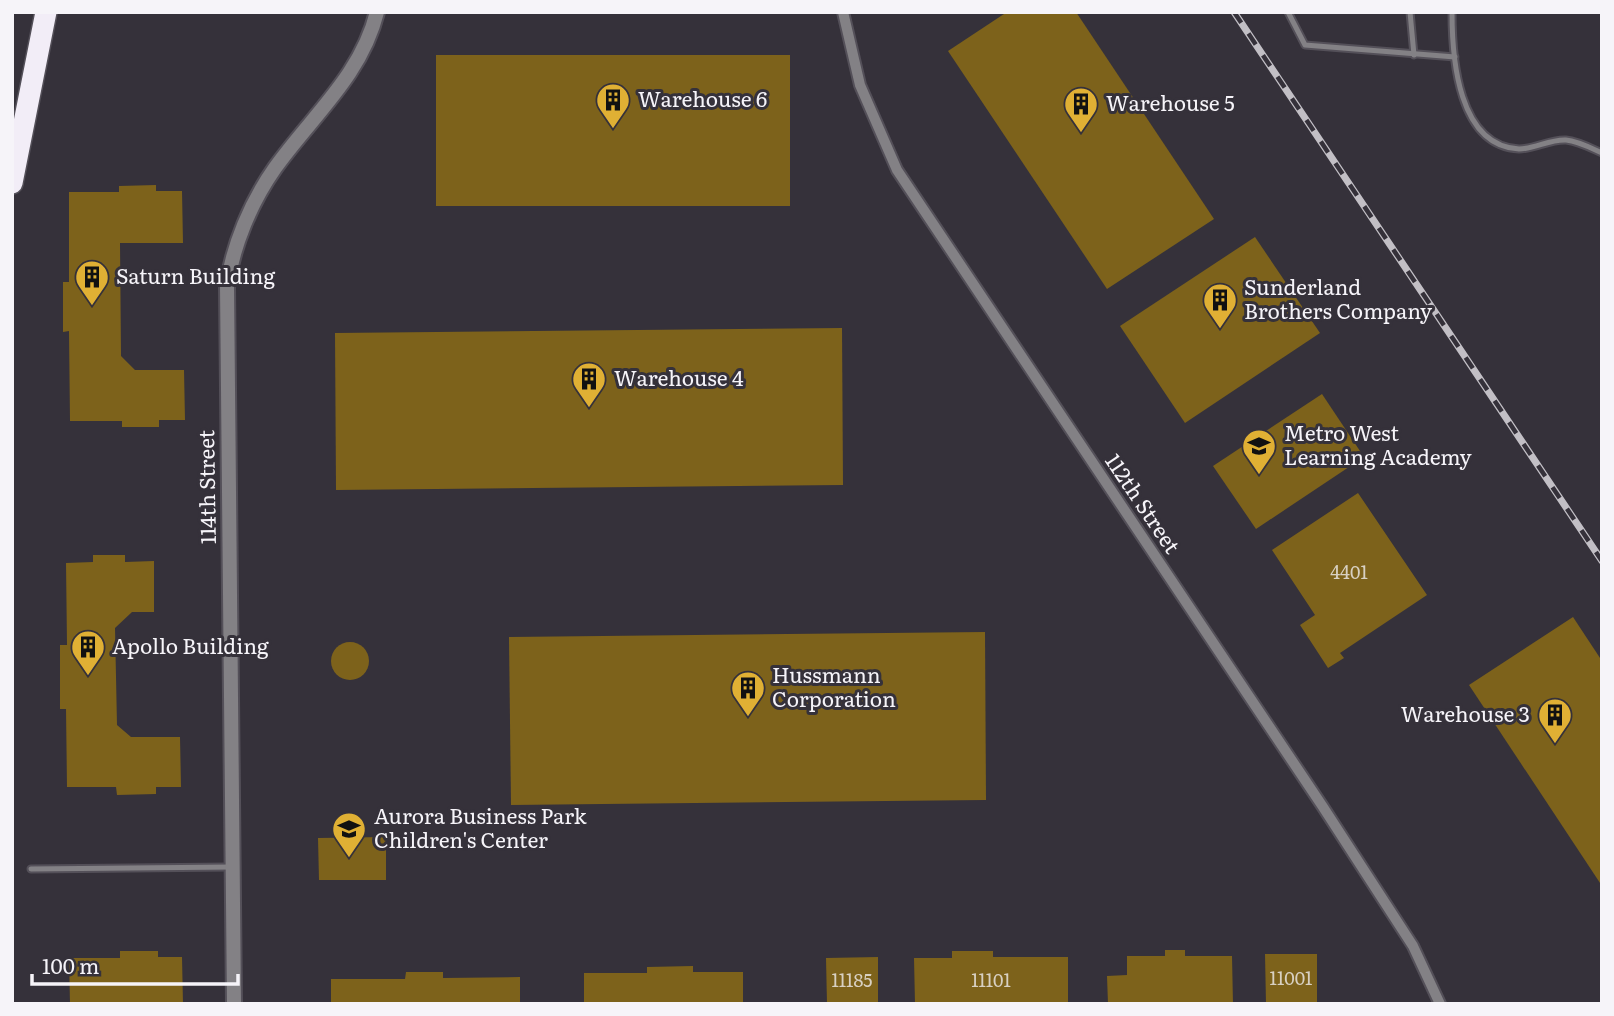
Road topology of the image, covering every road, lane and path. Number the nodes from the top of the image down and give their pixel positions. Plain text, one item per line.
1 (46, 12) edge
2 (377, 12) edge
3 (843, 12) edge
4 (1288, 12) edge
5 (1410, 12) edge
6 (1451, 12) edge
7 (1414, 55) junction
8 (1455, 57) junction
9 (1602, 153) edge
10 (12, 183) edge
11 (233, 867) junction
12 (31, 869) dead end
13 (234, 1004) edge
14 (1440, 1004) edge

1 - 10 highway
2 - 11 street, 114th Street
3 - 14 street, 112th Street
4 - 7 lane
5 - 7 lane
6 - 8 lane
7 - 8 lane
8 - 9 lane
11 - 12 lane
11 - 13 street, 114th Street

